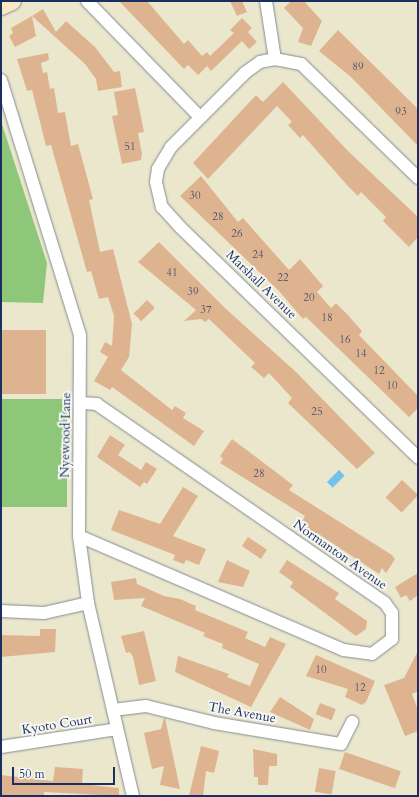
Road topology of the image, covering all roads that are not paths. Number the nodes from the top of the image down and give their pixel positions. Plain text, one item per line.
1 (12, 1) edge
2 (87, 1) edge
3 (266, 1) edge
4 (1, 6) edge
5 (275, 59) junction
6 (1, 80) edge
7 (200, 117) junction
8 (418, 178) edge
9 (81, 403) junction
10 (418, 458) edge
11 (79, 536) junction
12 (88, 603) junction
13 (1, 612) edge
14 (113, 710) junction
15 (352, 722) dead end
16 (117, 729) junction
17 (1, 747) edge
18 (133, 796) edge

1 - 4 street
2 - 7 street
3 - 5 street
5 - 7 street, Marshall Avenue
5 - 8 street, Marshall Avenue
6 - 9 street, Nyewood Lane
7 - 10 street, Marshall Avenue
9 - 11 street, Nyewood Lane
9 - 11 street, Normanton Avenue
11 - 12 street, Nyewood Lane
12 - 13 street
12 - 14 street, Nyewood Lane
14 - 15 street, The Avenue
14 - 16 street, Nyewood Lane
16 - 17 street, Kyoto Court
16 - 18 street, Nyewood Lane

